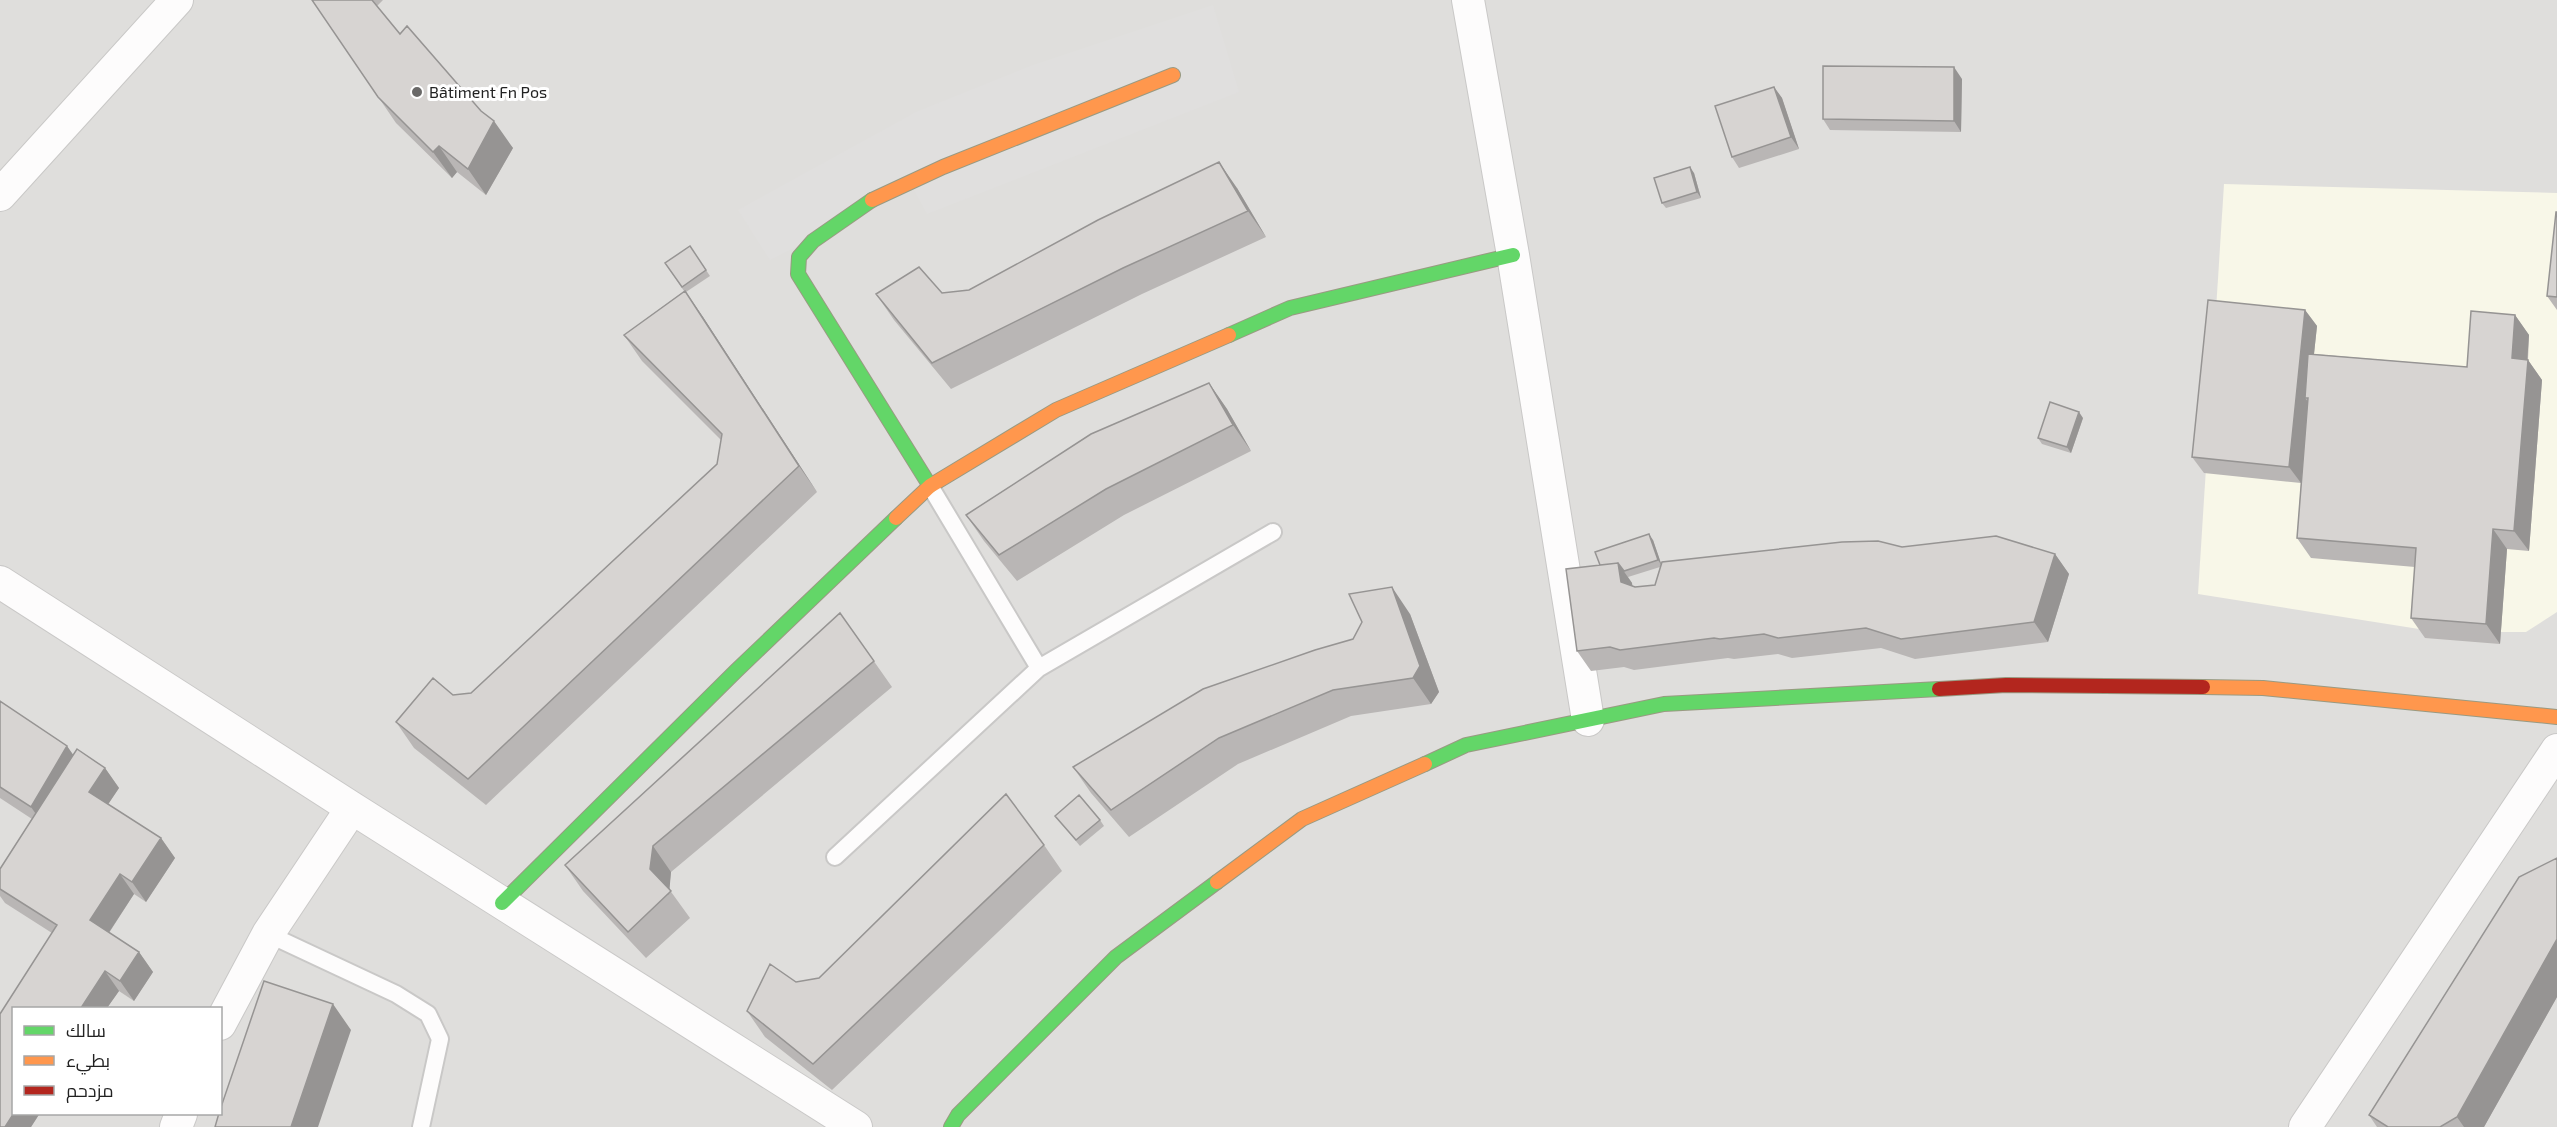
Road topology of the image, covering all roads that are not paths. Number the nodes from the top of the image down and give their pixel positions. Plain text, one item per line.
1 (177, 0) edge
2 (1468, 0) edge
3 (1173, 75) dead end
4 (0, 195) edge
5 (1513, 255) junction
6 (930, 486) junction
7 (1273, 532) dead end
8 (0, 582) edge
9 (1039, 668) junction
10 (2557, 717) edge
11 (1588, 720) junction
12 (2557, 750) edge
13 (352, 808) junction
14 (835, 857) dead end
15 (502, 903) junction
16 (268, 934) junction
17 (222, 1020) edge
18 (421, 1127) edge
19 (856, 1127) edge
20 (951, 1127) edge
21 (2305, 1127) edge

1 - 4 street
2 - 5 street
3 - 6 street
5 - 6 street
5 - 11 street
6 - 9 lane
6 - 15 street
7 - 9 lane
8 - 13 street
9 - 14 lane
10 - 11 street
11 - 20 street
12 - 21 street
13 - 15 street
13 - 16 street
15 - 19 street
16 - 17 street
16 - 18 lane

